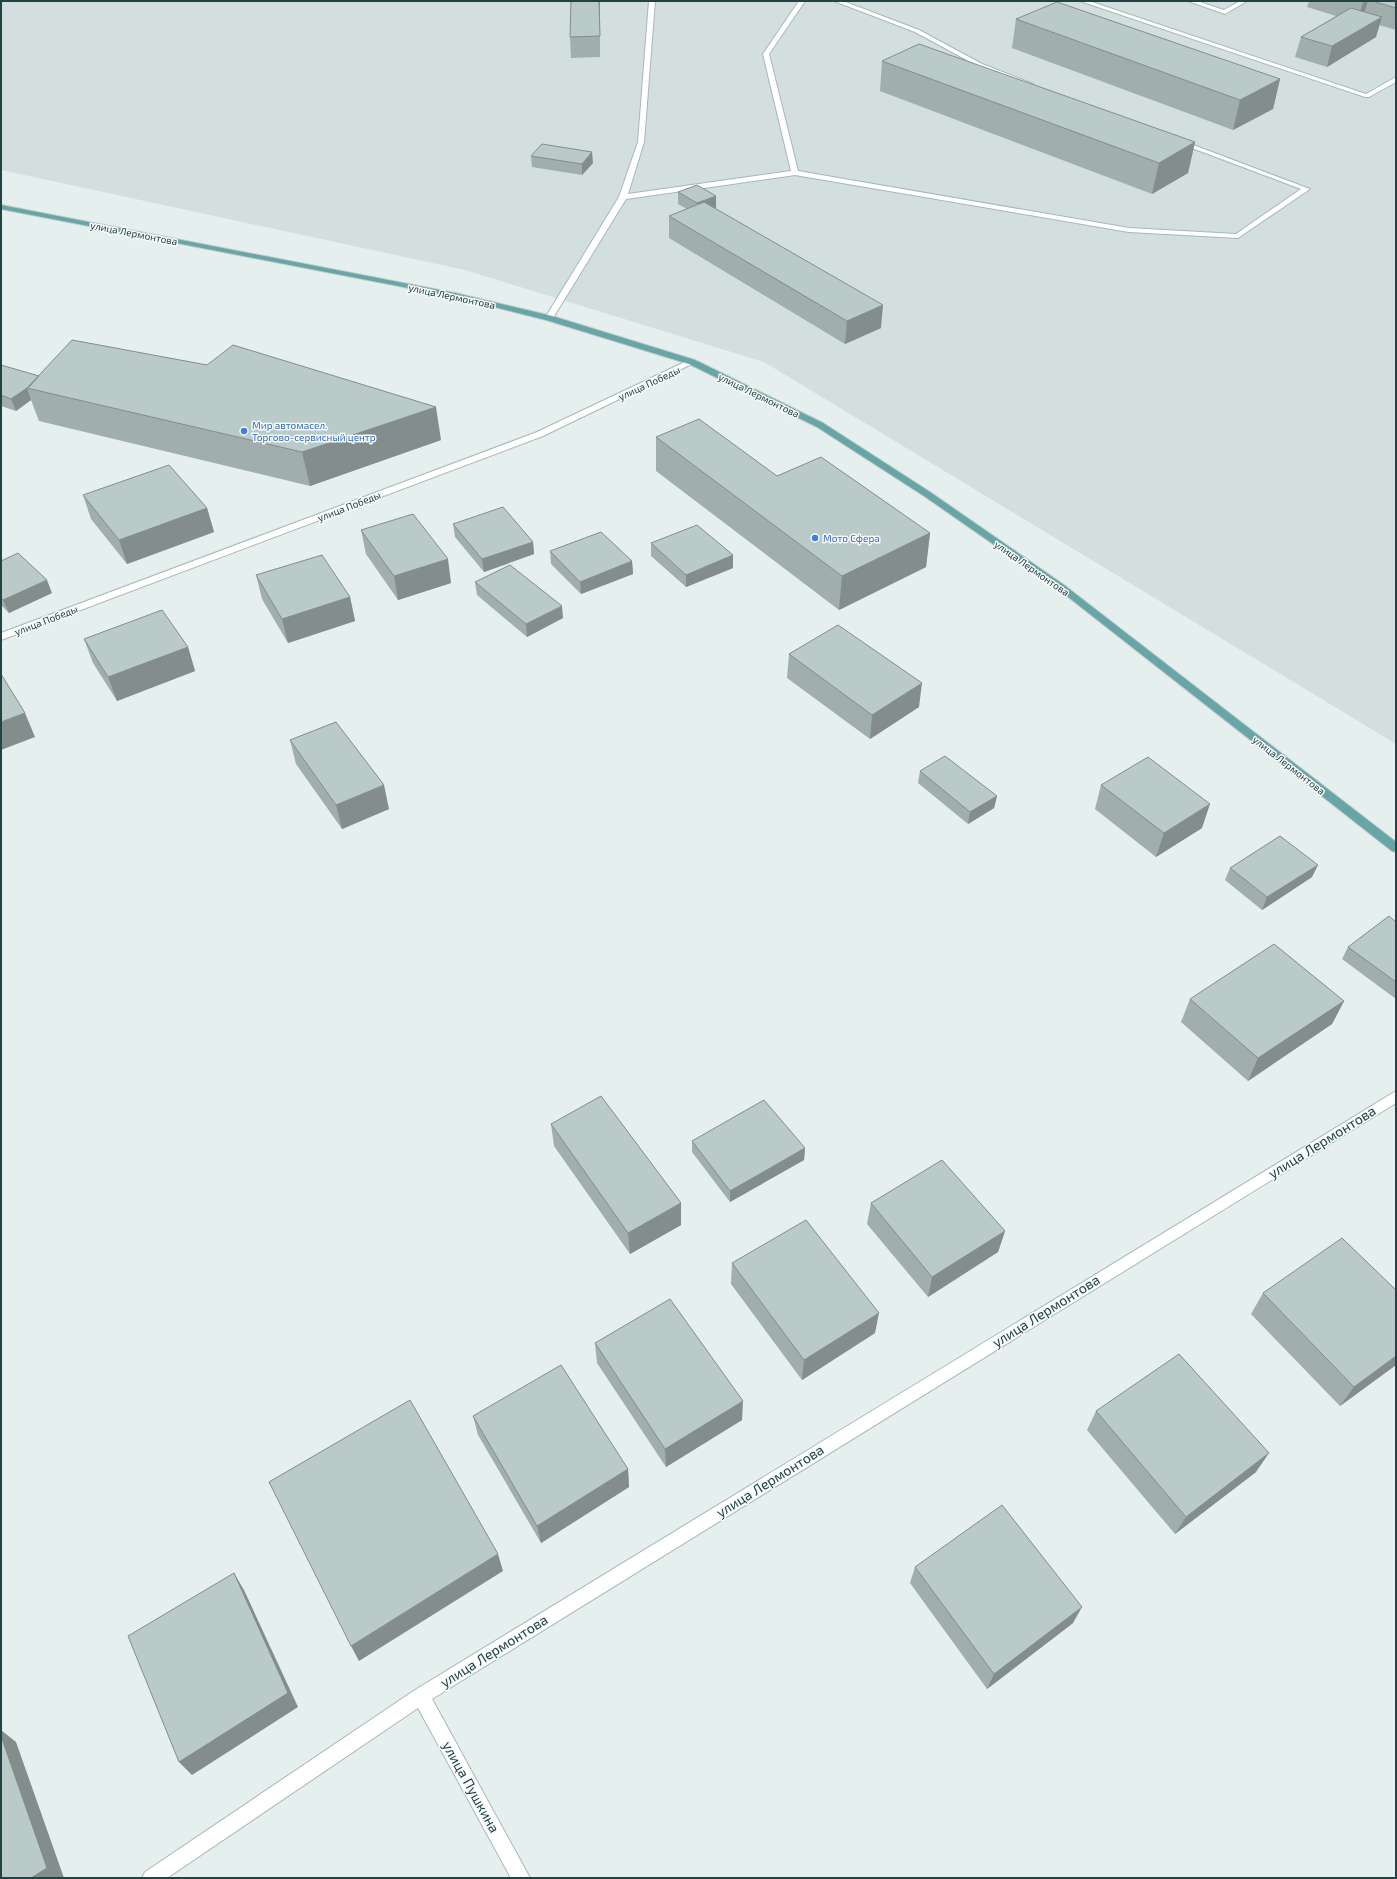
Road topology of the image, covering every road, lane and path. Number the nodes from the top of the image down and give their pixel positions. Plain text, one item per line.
1 (652, 1) edge
2 (802, 1) edge
3 (837, 1) edge
4 (1083, 1) edge
5 (1190, 1) edge
6 (1244, 1) edge
7 (1396, 79) edge
8 (1040, 88) edge
9 (1173, 139) edge
10 (796, 173) junction
11 (623, 197) junction
12 (1, 207) edge
13 (549, 318) junction
14 (692, 362) junction
15 (1, 637) edge
16 (1396, 848) edge
17 (1396, 1096) edge
18 (420, 1696) junction
19 (151, 1878) edge
20 (521, 1878) edge

1 - 11 street
2 - 10 street
3 - 8 street
4 - 7 street
5 - 6 street
9 - 10 street
10 - 11 street
11 - 13 street
12 - 13 main road, улица Лермонтова
13 - 14 main road, улица Лермонтова
14 - 15 street, улица Победы
14 - 16 main road, улица Лермонтова
17 - 18 street, улица Лермонтова
18 - 19 street, улица Лермонтова
18 - 20 street, улица Пушкина

